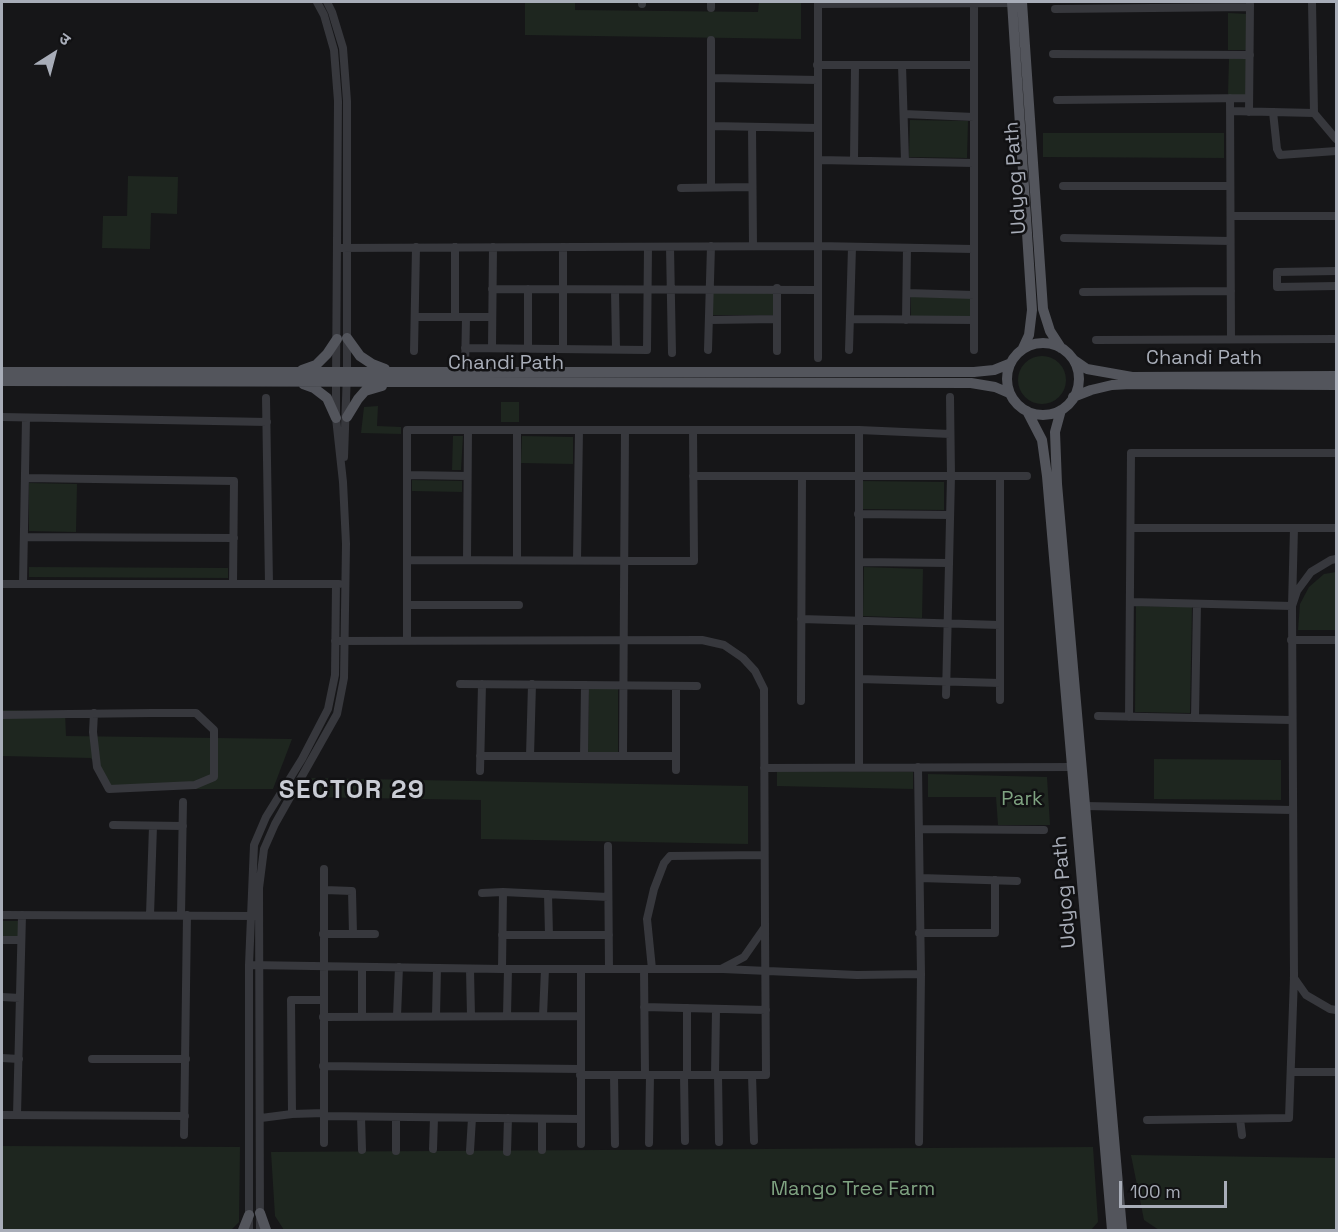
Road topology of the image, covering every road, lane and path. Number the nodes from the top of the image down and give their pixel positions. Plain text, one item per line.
1 (317, 2) edge
2 (327, 2) edge
3 (1017, 2) edge
4 (1312, 2) edge
5 (818, 3) edge
6 (974, 4) junction
7 (1250, 4) edge
8 (1055, 9) dead end
9 (711, 40) dead end
10 (1053, 54) dead end
11 (1250, 55) junction
12 (817, 65) junction
13 (855, 65) junction
14 (902, 65) junction
15 (974, 65) junction
16 (711, 78) junction
17 (818, 80) junction
18 (1230, 98) junction
19 (1249, 98) junction
20 (1057, 100) dead end
21 (1230, 111) junction
22 (1249, 112) junction
23 (1273, 112) junction
24 (1314, 113) junction
25 (904, 114) junction
26 (974, 117) junction
27 (711, 126) junction
28 (752, 127) junction
29 (818, 128) junction
30 (1336, 139) edge
31 (1336, 151) edge
32 (818, 160) junction
33 (854, 160) junction
34 (905, 161) junction
35 (974, 163) junction
36 (1063, 186) dead end
37 (1230, 186) junction
38 (752, 187) junction
39 (681, 188) dead end
40 (711, 188) junction
41 (1231, 216) junction
42 (1336, 216) edge
43 (1064, 238) dead end
44 (1230, 241) junction
45 (711, 246) junction
46 (753, 246) junction
47 (818, 246) junction
48 (416, 247) junction
49 (455, 247) junction
50 (493, 247) junction
51 (563, 247) junction
52 (648, 247) junction
53 (670, 247) junction
54 (852, 247) junction
55 (337, 248) junction
56 (348, 248) junction
57 (908, 248) junction
58 (973, 249) junction
59 (1336, 272) edge
60 (1336, 286) edge
61 (777, 288) junction
62 (492, 289) junction
63 (709, 289) junction
64 (528, 290) junction
65 (562, 290) junction
66 (615, 290) junction
67 (647, 290) junction
68 (670, 290) junction
69 (818, 290) junction
70 (1083, 291) dead end
71 (1231, 291) junction
72 (907, 293) junction
73 (974, 294) junction
74 (415, 317) junction
75 (455, 317) junction
76 (466, 317) junction
77 (492, 317) junction
78 (777, 319) junction
79 (850, 319) junction
80 (709, 320) junction
81 (906, 320) junction
82 (974, 320) junction
83 (342, 338) junction
84 (1231, 339) junction
85 (1336, 339) edge
86 (1096, 340) dead end
87 (492, 347) junction
88 (465, 348) junction
89 (528, 348) junction
90 (563, 348) junction
91 (1023, 348) junction
92 (1061, 348) junction
93 (616, 349) junction
94 (708, 350) dead end
95 (849, 350) dead end
96 (974, 350) dead end
97 (414, 351) dead end
98 (777, 351) dead end
99 (672, 353) dead end
100 (818, 358) dead end
101 (1074, 360) junction
102 (1010, 364) junction
103 (2, 372) edge
104 (465, 372) junction
105 (1336, 376) edge
106 (295, 377) junction
107 (342, 377) junction
108 (393, 377) junction
109 (2, 381) edge
110 (1336, 385) edge
111 (1010, 393) junction
112 (950, 397) dead end
113 (1073, 397) junction
114 (266, 398) dead end
115 (1061, 410) junction
116 (1027, 411) junction
117 (2, 417) edge
118 (26, 418) junction
119 (342, 418) junction
120 (267, 422) junction
121 (468, 430) junction
122 (517, 430) junction
123 (579, 430) junction
124 (624, 430) junction
125 (693, 430) junction
126 (858, 430) junction
127 (950, 434) junction
128 (1336, 453) edge
129 (407, 475) junction
130 (467, 476) junction
131 (693, 476) junction
132 (802, 476) junction
133 (858, 476) junction
134 (951, 476) junction
135 (1000, 476) junction
136 (1027, 476) dead end
137 (25, 477) junction
138 (858, 514) junction
139 (950, 515) junction
140 (1132, 528) junction
141 (1294, 528) junction
142 (1336, 528) edge
143 (24, 537) junction
144 (234, 538) junction
145 (407, 560) junction
146 (467, 560) junction
147 (517, 560) junction
148 (577, 560) junction
149 (1336, 560) edge
150 (624, 561) junction
151 (859, 561) junction
152 (949, 563) junction
153 (2, 584) edge
154 (23, 584) junction
155 (233, 584) junction
156 (269, 584) junction
157 (340, 584) junction
158 (1131, 602) junction
159 (407, 604) junction
160 (1197, 604) junction
161 (519, 605) dead end
162 (1292, 606) junction
163 (801, 619) junction
164 (859, 621) junction
165 (947, 623) junction
166 (1000, 625) junction
167 (623, 640) junction
168 (1291, 640) junction
169 (1336, 640) edge
170 (340, 641) junction
171 (407, 641) junction
172 (859, 679) junction
173 (946, 682) junction
174 (1000, 683) junction
175 (460, 684) dead end
176 (482, 684) junction
177 (532, 684) junction
178 (585, 685) junction
179 (623, 685) junction
180 (676, 686) junction
181 (697, 686) dead end
182 (946, 695) dead end
183 (1000, 700) dead end
184 (801, 701) dead end
185 (94, 713) junction
186 (2, 715) edge
187 (1098, 716) dead end
188 (1129, 717) junction
189 (1195, 718) junction
190 (1291, 720) junction
191 (480, 756) junction
192 (530, 756) junction
193 (584, 756) junction
194 (623, 756) junction
195 (676, 756) junction
196 (859, 767) junction
197 (918, 767) junction
198 (1076, 767) junction
199 (764, 768) junction
200 (676, 770) dead end
201 (480, 771) dead end
202 (183, 802) dead end
203 (1085, 806) junction
204 (1292, 810) junction
205 (113, 825) dead end
206 (153, 826) junction
207 (183, 826) junction
208 (919, 829) junction
209 (1044, 831) dead end
210 (608, 846) dead end
211 (764, 855) junction
212 (324, 869) dead end
213 (920, 878) junction
214 (995, 880) junction
215 (1017, 881) dead end
216 (325, 890) junction
217 (503, 892) junction
218 (482, 893) dead end
219 (548, 894) junction
220 (608, 897) junction
221 (2, 915) edge
222 (22, 915) junction
223 (150, 915) junction
224 (184, 915) junction
225 (255, 916) junction
226 (765, 927) junction
227 (919, 933) junction
228 (324, 934) junction
229 (353, 934) junction
230 (375, 934) dead end
231 (502, 935) junction
232 (549, 935) junction
233 (609, 935) junction
234 (2, 940) edge
235 (21, 940) junction
236 (249, 965) junction
237 (260, 965) junction
238 (323, 966) junction
239 (362, 967) junction
240 (399, 967) junction
241 (437, 968) junction
242 (470, 969) junction
243 (505, 969) junction
244 (545, 969) junction
245 (581, 969) junction
246 (609, 969) junction
247 (648, 969) junction
248 (721, 969) junction
249 (765, 971) junction
250 (921, 974) junction
251 (1294, 977) junction
252 (2, 997) edge
253 (20, 998) junction
254 (323, 1000) junction
255 (644, 1008) junction
256 (687, 1008) junction
257 (716, 1009) junction
258 (766, 1010) junction
259 (1336, 1010) edge
260 (362, 1016) junction
261 (397, 1016) junction
262 (436, 1016) junction
263 (471, 1016) junction
264 (507, 1016) junction
265 (543, 1016) junction
266 (580, 1016) junction
267 (323, 1017) junction
268 (2, 1058) edge
269 (19, 1059) junction
270 (92, 1059) dead end
271 (186, 1059) junction
272 (323, 1066) junction
273 (580, 1072) junction
274 (1291, 1072) junction
275 (1336, 1072) edge
276 (614, 1075) junction
277 (647, 1075) junction
278 (685, 1075) junction
279 (716, 1075) junction
280 (752, 1075) junction
281 (292, 1114) junction
282 (324, 1114) junction
283 (2, 1115) edge
284 (17, 1115) junction
285 (185, 1116) junction
286 (362, 1117) junction
287 (396, 1117) junction
288 (261, 1118) junction
289 (435, 1118) junction
290 (472, 1118) junction
291 (508, 1118) junction
292 (542, 1119) junction
293 (581, 1119) junction
294 (1240, 1119) junction
295 (1147, 1120) dead end
296 (184, 1135) dead end
297 (1242, 1135) dead end
298 (685, 1141) dead end
299 (754, 1141) dead end
300 (719, 1142) dead end
301 (919, 1142) dead end
302 (324, 1143) dead end
303 (649, 1143) dead end
304 (581, 1144) dead end
305 (615, 1144) dead end
306 (433, 1149) dead end
307 (362, 1150) dead end
308 (470, 1150) dead end
309 (542, 1150) dead end
310 (396, 1151) dead end
311 (507, 1152) dead end
312 (255, 1214) junction
313 (243, 1230) edge
314 (249, 1230) edge
315 (260, 1230) edge
316 (266, 1230) edge
317 (1117, 1230) edge

1 - 55 street
2 - 56 street
3 - 6 street
3 - 91 main road, Udyog Path
3 - 92 main road, Udyog Path
4 - 24 street
5 - 6 street
5 - 12 street
6 - 15 street
7 - 8 street
7 - 11 street
9 - 16 street
10 - 11 street
11 - 19 street
12 - 13 street
12 - 17 street
13 - 14 street
13 - 33 street
14 - 15 street
14 - 25 street
15 - 26 street
16 - 17 street
16 - 27 street
17 - 29 street
18 - 19 street
18 - 20 street
18 - 21 street
19 - 22 street
21 - 22 street
21 - 37 street
22 - 23 street
23 - 24 street
23 - 31 street
24 - 30 street
25 - 26 street
25 - 34 street
26 - 35 street
27 - 28 street
27 - 40 street
28 - 29 street
28 - 38 street
29 - 32 street
32 - 33 street
32 - 47 street
33 - 34 street
34 - 35 street
35 - 58 street
36 - 37 street
37 - 41 street
38 - 40 street
38 - 46 street
39 - 40 street
41 - 42 street
41 - 44 street
43 - 44 street
44 - 71 street
45 - 46 street
45 - 53 street
45 - 63 street
46 - 47 street
47 - 54 street
47 - 69 street
48 - 49 street
48 - 56 street
48 - 74 street
49 - 50 street
49 - 75 street
50 - 51 street
50 - 62 street
51 - 52 street
51 - 65 street
52 - 53 street
52 - 67 street
53 - 68 street
54 - 57 street
54 - 79 street
55 - 56 street
55 - 83 street
56 - 83 street
57 - 58 street
57 - 72 street
58 - 73 street
59 - 60 street
61 - 63 street
61 - 69 street
61 - 78 street
62 - 64 street
62 - 77 street
63 - 68 street
63 - 80 street
64 - 65 street
64 - 89 street
65 - 66 street
65 - 90 street
66 - 67 street
66 - 93 street
67 - 68 street
67 - 93 street
68 - 99 street
69 - 100 street
70 - 71 street
71 - 84 street
72 - 73 street
72 - 81 street
73 - 82 street
74 - 75 street
74 - 97 street
75 - 76 street
76 - 77 street
76 - 88 street
77 - 87 street
78 - 80 street
78 - 98 street
79 - 81 street
79 - 95 street
80 - 94 street
81 - 82 street
82 - 96 street
83 - 106 main road
83 - 107 street
83 - 108 main road
84 - 85 street
84 - 86 street
87 - 88 street
87 - 89 street
88 - 104 street
89 - 90 street
90 - 93 street
91 - 92 main road
91 - 102 main road
92 - 101 main road
101 - 105 main road, Chandi Path
101 - 113 main road
102 - 104 main road, Chandi Path
102 - 111 main road
103 - 106 main road, Chandi Path
104 - 108 main road, Chandi Path
106 - 107 main road, Chandi Path
106 - 109 main road, Chandi Path
106 - 119 main road
107 - 108 main road, Chandi Path
107 - 119 street
108 - 111 main road, Chandi Path
108 - 119 main road
110 - 113 main road, Chandi Path
111 - 116 main road
112 - 127 street
113 - 115 main road
114 - 120 street
115 - 116 main road
115 - 198 main road, Udyog Path
116 - 198 main road, Udyog Path
117 - 118 street
118 - 120 street
118 - 137 street
119 - 157 street
120 - 156 street
121 - 122 street
121 - 129 street
121 - 130 street
122 - 123 street
122 - 147 street
123 - 124 street
123 - 148 street
124 - 125 street
124 - 150 street
125 - 126 street
125 - 131 street
126 - 127 street
126 - 133 street
127 - 134 street
128 - 140 street
129 - 130 street
129 - 145 street
130 - 146 street
131 - 132 street
131 - 150 street
132 - 133 street
132 - 163 street
133 - 134 street
133 - 138 street
134 - 135 street
134 - 139 street
135 - 136 street
135 - 166 street
137 - 143 street
137 - 144 street
138 - 139 street
138 - 151 street
139 - 152 street
140 - 141 street
140 - 158 street
141 - 142 street
141 - 162 street
143 - 144 street
143 - 154 street
144 - 155 street
145 - 146 street
145 - 159 street
146 - 147 street
147 - 148 street
148 - 150 street
149 - 162 street
150 - 167 street
151 - 152 street
151 - 164 street
152 - 165 street
153 - 154 street
154 - 155 street
155 - 156 street
156 - 157 street
157 - 170 street
158 - 160 street
158 - 188 street
159 - 161 street
159 - 171 street
160 - 162 street
160 - 189 street
162 - 168 street
163 - 164 street
163 - 184 street
164 - 165 street
164 - 172 street
165 - 166 street
165 - 173 street
166 - 174 street
167 - 171 street
167 - 179 street
167 - 199 street
168 - 169 street
168 - 190 street
170 - 171 street
170 - 225 street
172 - 173 street
172 - 196 street
173 - 174 street
173 - 182 street
174 - 183 street
175 - 176 street
176 - 177 street
176 - 191 street
177 - 178 street
177 - 192 street
178 - 179 street
178 - 193 street
179 - 180 street
179 - 194 street
180 - 181 street
180 - 195 street
185 - 185 street
185 - 186 street
187 - 188 street
188 - 189 street
189 - 190 street
190 - 204 street
191 - 192 street
191 - 201 street
192 - 193 street
193 - 194 street
194 - 195 street
195 - 200 street
196 - 197 street
196 - 199 street
197 - 198 street
197 - 208 street
198 - 203 main road, Udyog Path
198 - 317 main road, Udyog Path
199 - 211 street
202 - 207 street
203 - 204 street
203 - 317 main road, Udyog Path
204 - 251 street
205 - 206 street
206 - 207 street
206 - 223 street
207 - 224 street
208 - 209 street
208 - 213 street
210 - 220 street
211 - 226 street
211 - 247 street
212 - 216 street
213 - 214 street
213 - 227 street
214 - 215 street
214 - 227 street
216 - 228 street
216 - 229 street
217 - 218 street
217 - 219 street
217 - 231 street
219 - 220 street
219 - 232 street
220 - 233 street
221 - 222 street
222 - 223 street
222 - 235 street
223 - 224 street
224 - 225 street
224 - 271 street
225 - 236 street
225 - 237 street
226 - 248 street
226 - 249 street
227 - 250 street
228 - 229 street
228 - 238 street
229 - 230 street
231 - 232 street
231 - 243 street
232 - 233 street
233 - 246 street
234 - 235 street
235 - 253 street
236 - 237 street
236 - 312 street
237 - 238 street
237 - 288 street
238 - 239 street
238 - 254 street
239 - 240 street
239 - 260 street
240 - 241 street
240 - 261 street
241 - 242 street
241 - 262 street
242 - 243 street
242 - 263 street
243 - 244 street
243 - 264 street
244 - 245 street
244 - 265 street
245 - 246 street
245 - 266 street
246 - 247 street
247 - 248 street
247 - 255 street
248 - 249 street
249 - 250 street
249 - 258 street
250 - 301 street
251 - 259 street
251 - 274 street
252 - 253 street
253 - 269 street
254 - 267 street
254 - 281 street
255 - 256 street
255 - 277 street
256 - 257 street
256 - 278 street
257 - 258 street
257 - 279 street
258 - 280 street
260 - 261 street
260 - 267 street
261 - 262 street
262 - 263 street
263 - 264 street
264 - 265 street
265 - 266 street
266 - 273 street
267 - 272 street
268 - 269 street
269 - 284 street
270 - 271 street
271 - 285 street
272 - 273 street
272 - 282 street
273 - 276 street
273 - 293 street
274 - 275 street
274 - 294 street
276 - 277 street
276 - 305 street
277 - 278 street
277 - 303 street
278 - 279 street
278 - 298 street
279 - 280 street
279 - 300 street
280 - 299 street
281 - 282 street
281 - 288 street
282 - 286 street
282 - 302 street
283 - 284 street
284 - 285 street
285 - 296 street
286 - 287 street
286 - 307 street
287 - 289 street
287 - 310 street
288 - 312 street
289 - 290 street
289 - 306 street
290 - 291 street
290 - 308 street
291 - 292 street
291 - 311 street
292 - 293 street
292 - 309 street
293 - 304 street
294 - 295 street
294 - 297 street
312 - 313 main road
312 - 314 street
312 - 315 street
312 - 316 main road

